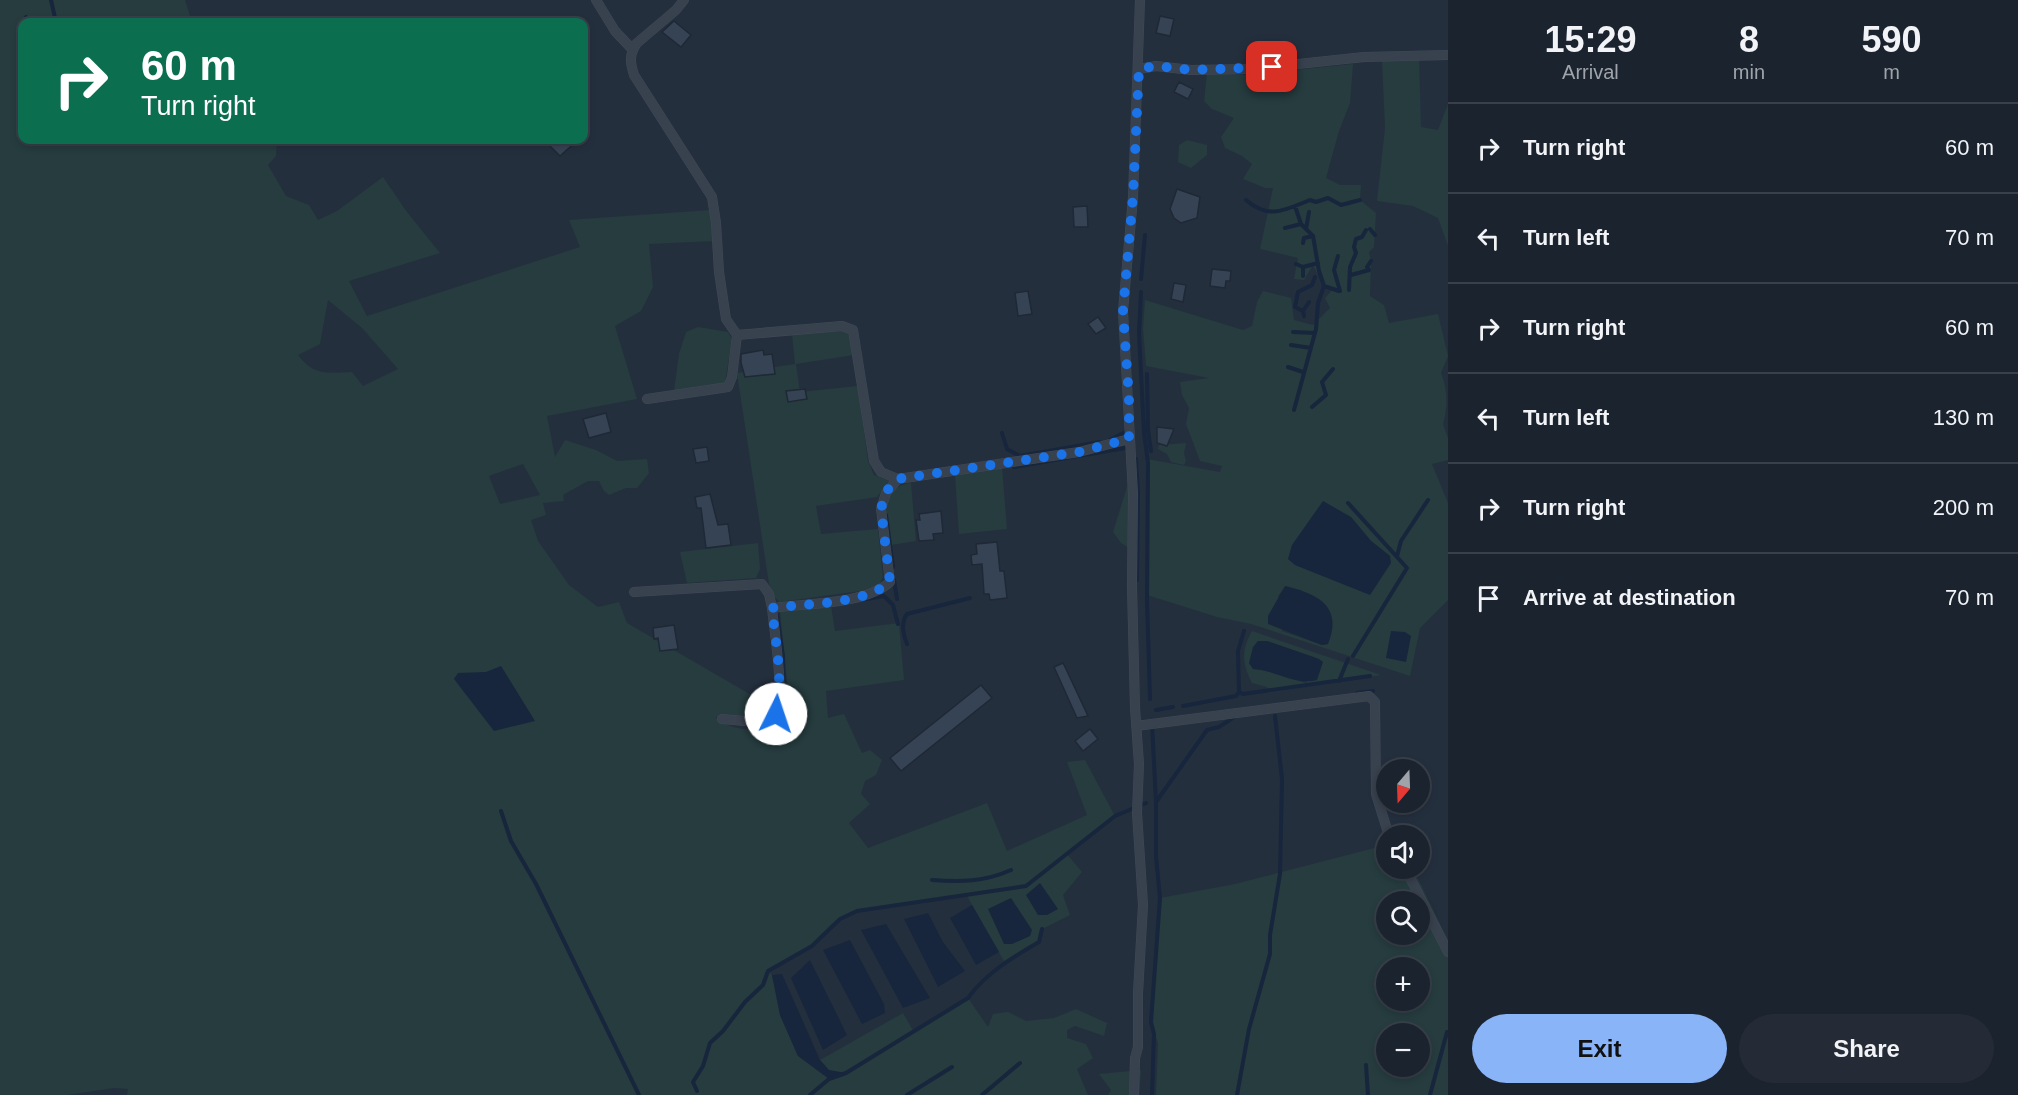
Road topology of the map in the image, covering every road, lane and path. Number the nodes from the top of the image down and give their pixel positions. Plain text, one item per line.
1 (596, 0) edge
2 (684, 0) edge
3 (1140, 0) edge
4 (632, 49) junction
5 (1448, 55) edge
6 (1139, 69) junction
7 (737, 335) junction
8 (647, 399) dead end
9 (1129, 439) junction
10 (897, 479) junction
11 (634, 592) dead end
12 (772, 608) junction
13 (722, 719) dead end
14 (1136, 726) junction
15 (1386, 825) edge
16 (1411, 879) edge
17 (1448, 952) edge
18 (1134, 1095) edge

1 - 4 street
2 - 4 street
3 - 6 street
4 - 7 street
5 - 6 street
6 - 9 street
7 - 8 street
7 - 10 street
9 - 10 street
9 - 14 street
10 - 12 street
11 - 12 street
12 - 13 street
14 - 15 street
14 - 18 street
16 - 17 street

